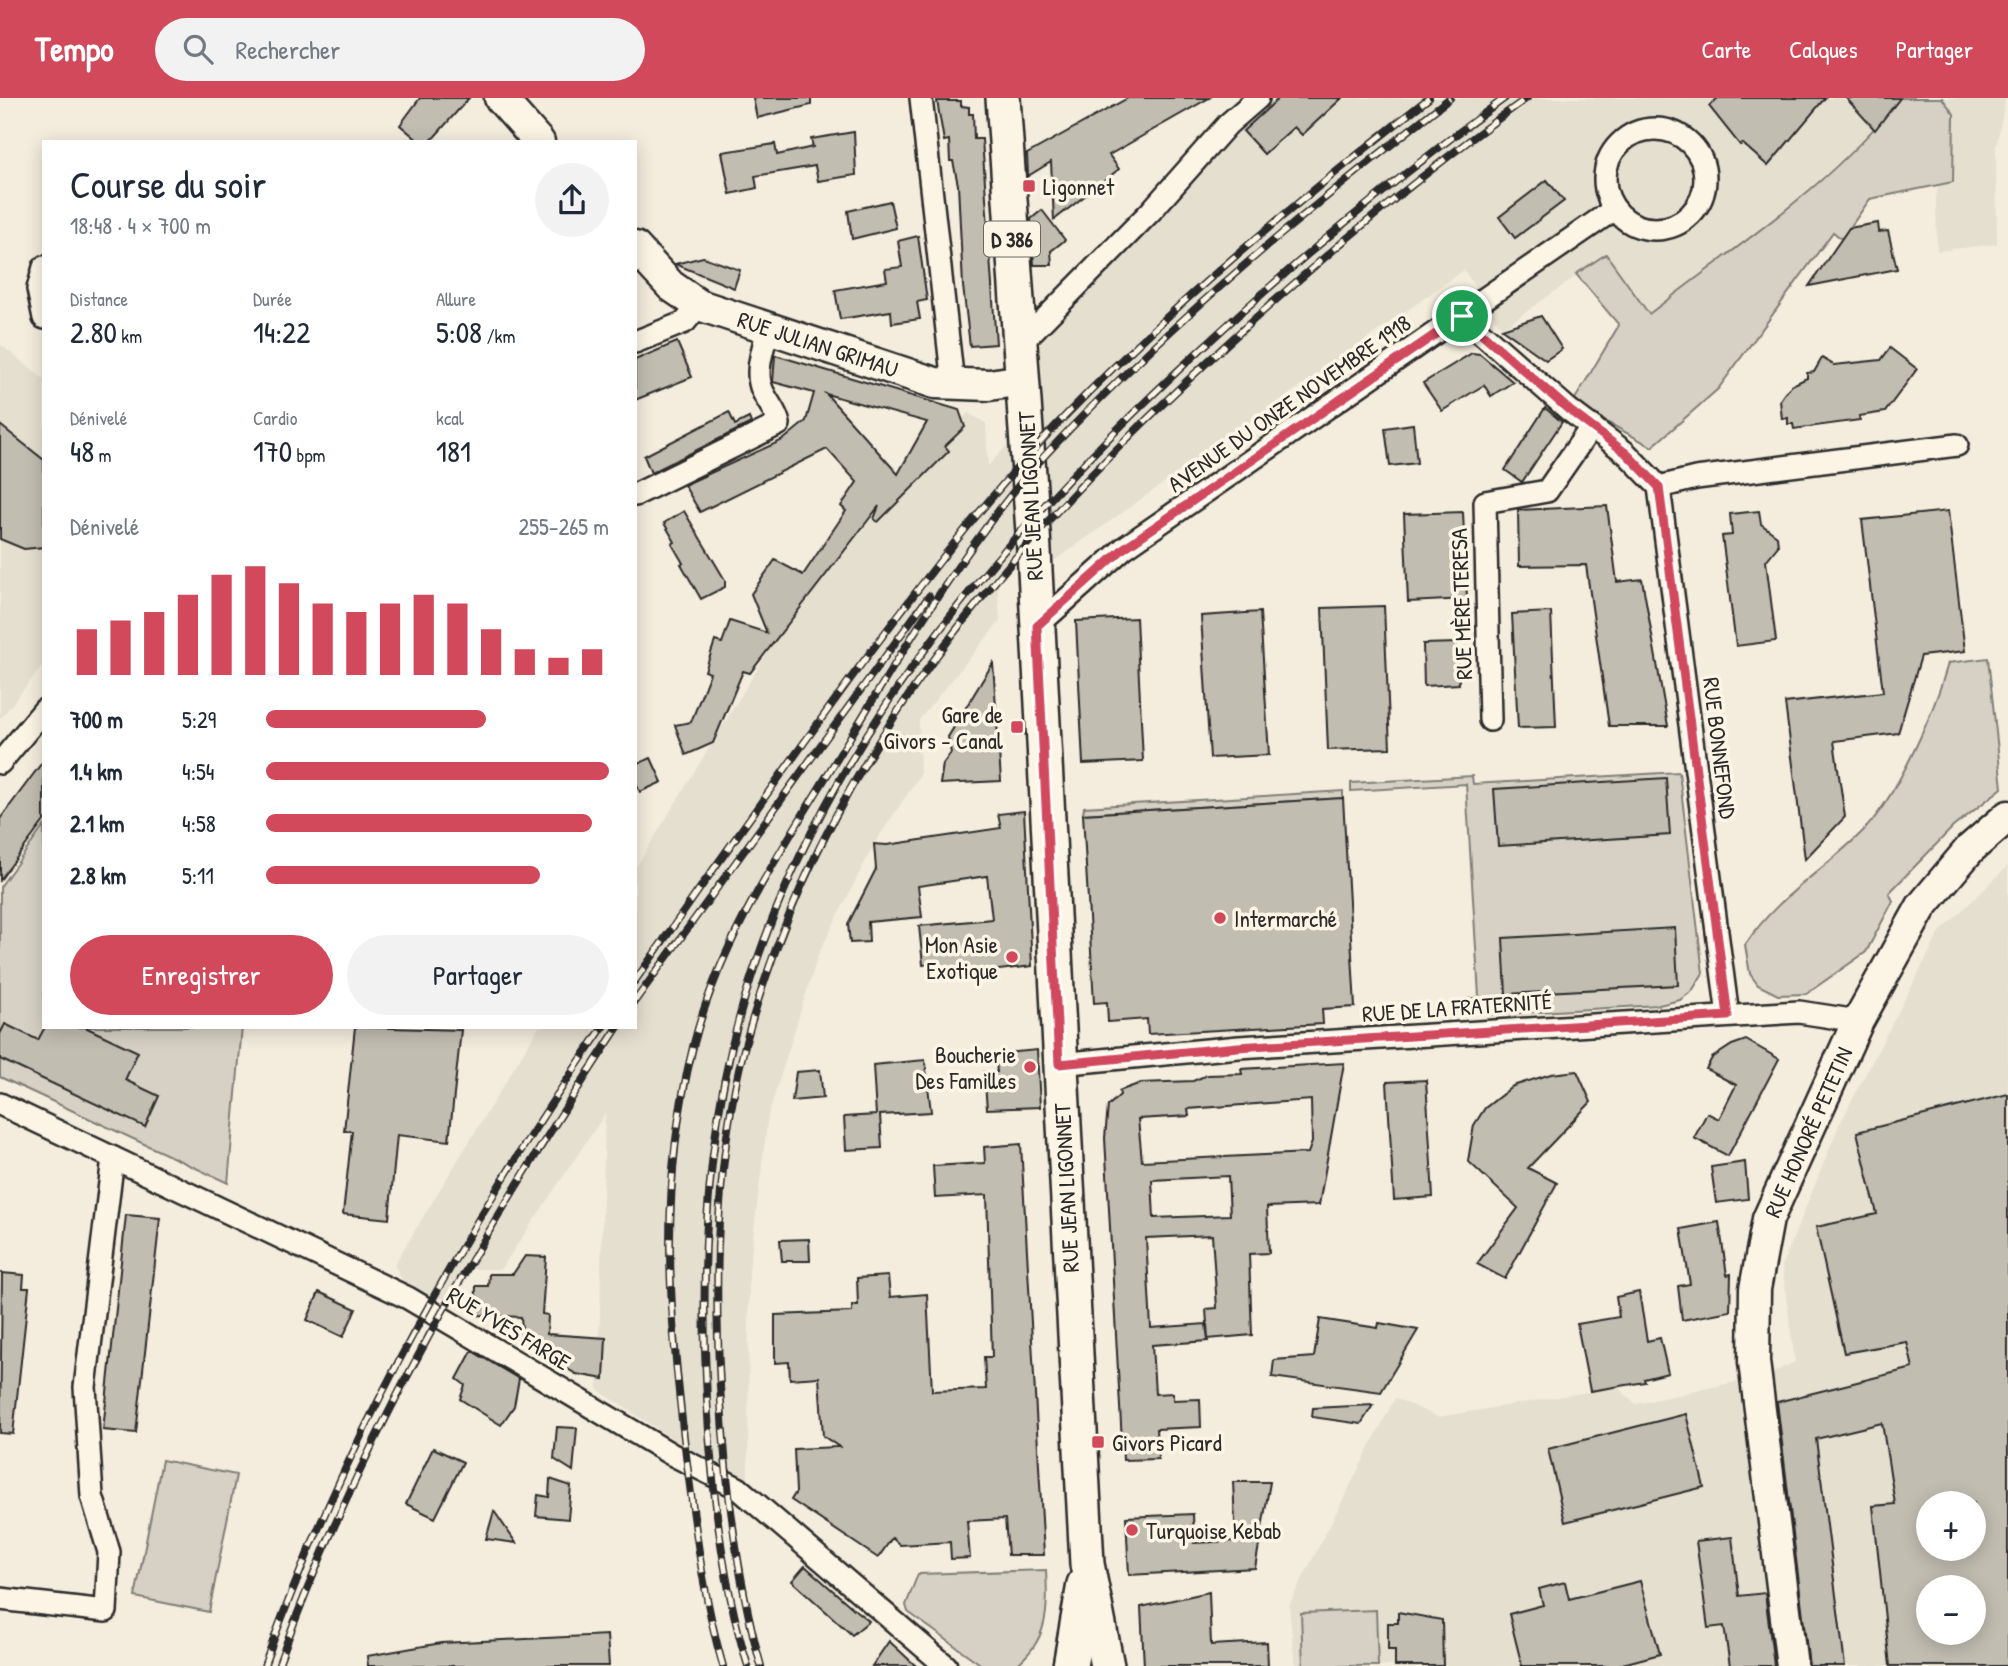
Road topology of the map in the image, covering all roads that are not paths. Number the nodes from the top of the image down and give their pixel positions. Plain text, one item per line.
1 (499, 98) edge
2 (921, 98) edge
3 (1003, 98) edge
4 (1258, 98) edge
5 (538, 140) edge
6 (1614, 210) junction
7 (637, 249) edge
8 (42, 274) edge
9 (699, 305) junction
10 (42, 308) edge
11 (1462, 316) junction
12 (768, 327) junction
13 (637, 341) edge
14 (1020, 344) junction
15 (1023, 380) junction
16 (953, 384) junction
17 (1592, 426) junction
18 (1957, 444) dead end
19 (1659, 487) junction
20 (637, 494) edge
21 (1037, 626) junction
22 (42, 712) edge
23 (1490, 720) dead end
24 (0, 763) edge
25 (2008, 816) edge
26 (1728, 1016) junction
27 (1858, 1021) junction
28 (1059, 1064) junction
29 (0, 1104) edge
30 (113, 1157) junction
31 (1087, 1564) junction
32 (0, 1599) edge
33 (946, 1666) edge
34 (1070, 1666) edge
35 (1107, 1666) edge
36 (1792, 1666) edge

1 - 5 street
2 - 16 street
3 - 14 main road, RUE JEAN LIGONNET / D 386
4 - 14 street
6 - 6 street
6 - 11 street, AVENUE DU ONZE NOVEMBRE 1918
7 - 9 street, RUE JULIAN GRIMAU
8 - 10 street
9 - 12 street, RUE JULIAN GRIMAU
9 - 13 street
11 - 17 street
11 - 21 street, AVENUE DU ONZE NOVEMBRE 1918
12 - 16 street, RUE JULIAN GRIMAU
12 - 20 street
14 - 15 main road, RUE JEAN LIGONNET / D 386
15 - 16 street, RUE JULIAN GRIMAU
15 - 21 main road, RUE JEAN LIGONNET / D 386
17 - 19 street
17 - 23 street, RUE MÈRE TERESA
18 - 19 street
19 - 26 street, RUE BONNEFOND
21 - 28 main road, RUE JEAN LIGONNET / D 386
22 - 24 street
25 - 27 street, RUE HONORÉ PETETIN
26 - 27 street, RUE DE LA FRATERNITÉ
26 - 28 street, RUE DE LA FRATERNITÉ
27 - 36 street, RUE HONORÉ PETETIN
28 - 31 main road, RUE JEAN LIGONNET / D 386
29 - 30 street, RUE YVES FARGE
30 - 32 street
30 - 33 street, RUE YVES FARGE
31 - 34 main road, RUE JEAN LIGONNET / D 386
31 - 35 main road, RUE JEAN LIGONNET / D 386

